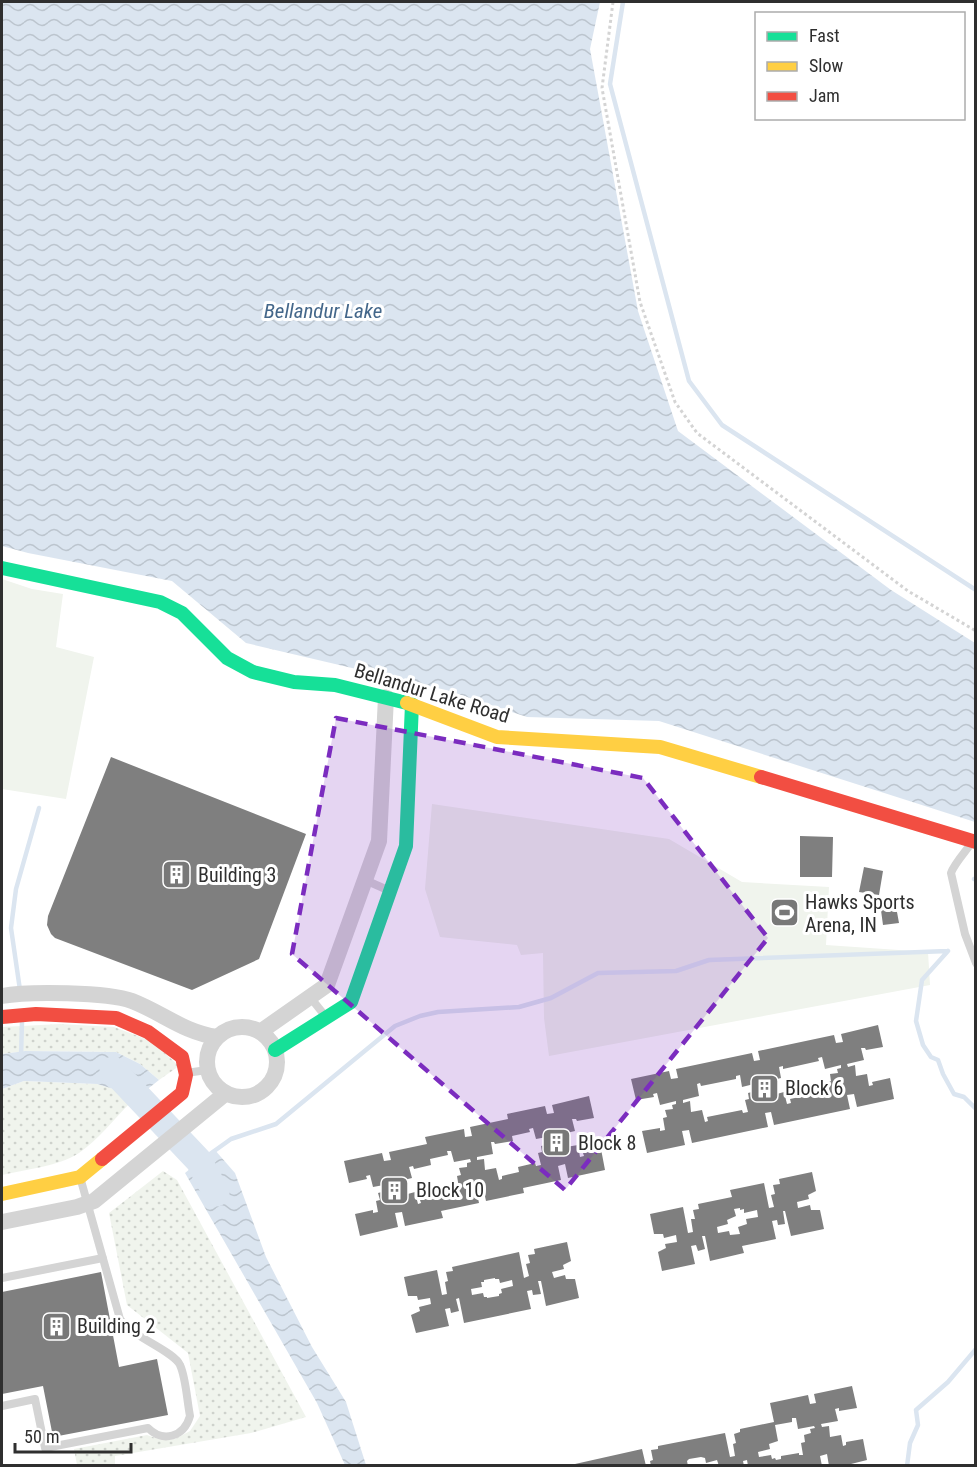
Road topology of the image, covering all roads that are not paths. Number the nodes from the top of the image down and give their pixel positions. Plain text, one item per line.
1 (2, 568) edge
2 (386, 697) junction
3 (412, 704) junction
4 (974, 841) edge
5 (365, 880) junction
6 (390, 891) junction
7 (975, 963) edge
8 (2, 996) edge
9 (310, 998) junction
10 (2, 1017) edge
11 (326, 1017) junction
12 (261, 1032) junction
13 (217, 1037) junction
14 (275, 1050) junction
15 (207, 1070) junction
16 (186, 1073) junction
17 (226, 1094) junction
18 (80, 1177) junction
19 (2, 1194) edge
20 (88, 1204) junction
21 (2, 1222) edge
22 (103, 1258) junction
23 (2, 1278) edge
24 (2, 1406) edge

1 - 2 street, Bellandur Lake Road
2 - 3 street, Bellandur Lake Road
2 - 5 street
3 - 4 street, Bellandur Lake Road
3 - 6 street
4 - 7 lane
5 - 6 lane
5 - 9 street
6 - 11 street
8 - 13 street
9 - 11 lane
9 - 12 street
10 - 16 street
11 - 14 street
12 - 13 street
12 - 14 street
13 - 15 street
14 - 17 street
15 - 16 lane
15 - 17 street
16 - 18 street
17 - 20 street
18 - 19 street
18 - 20 lane
20 - 21 street
20 - 22 lane
22 - 23 lane
22 - 24 lane

